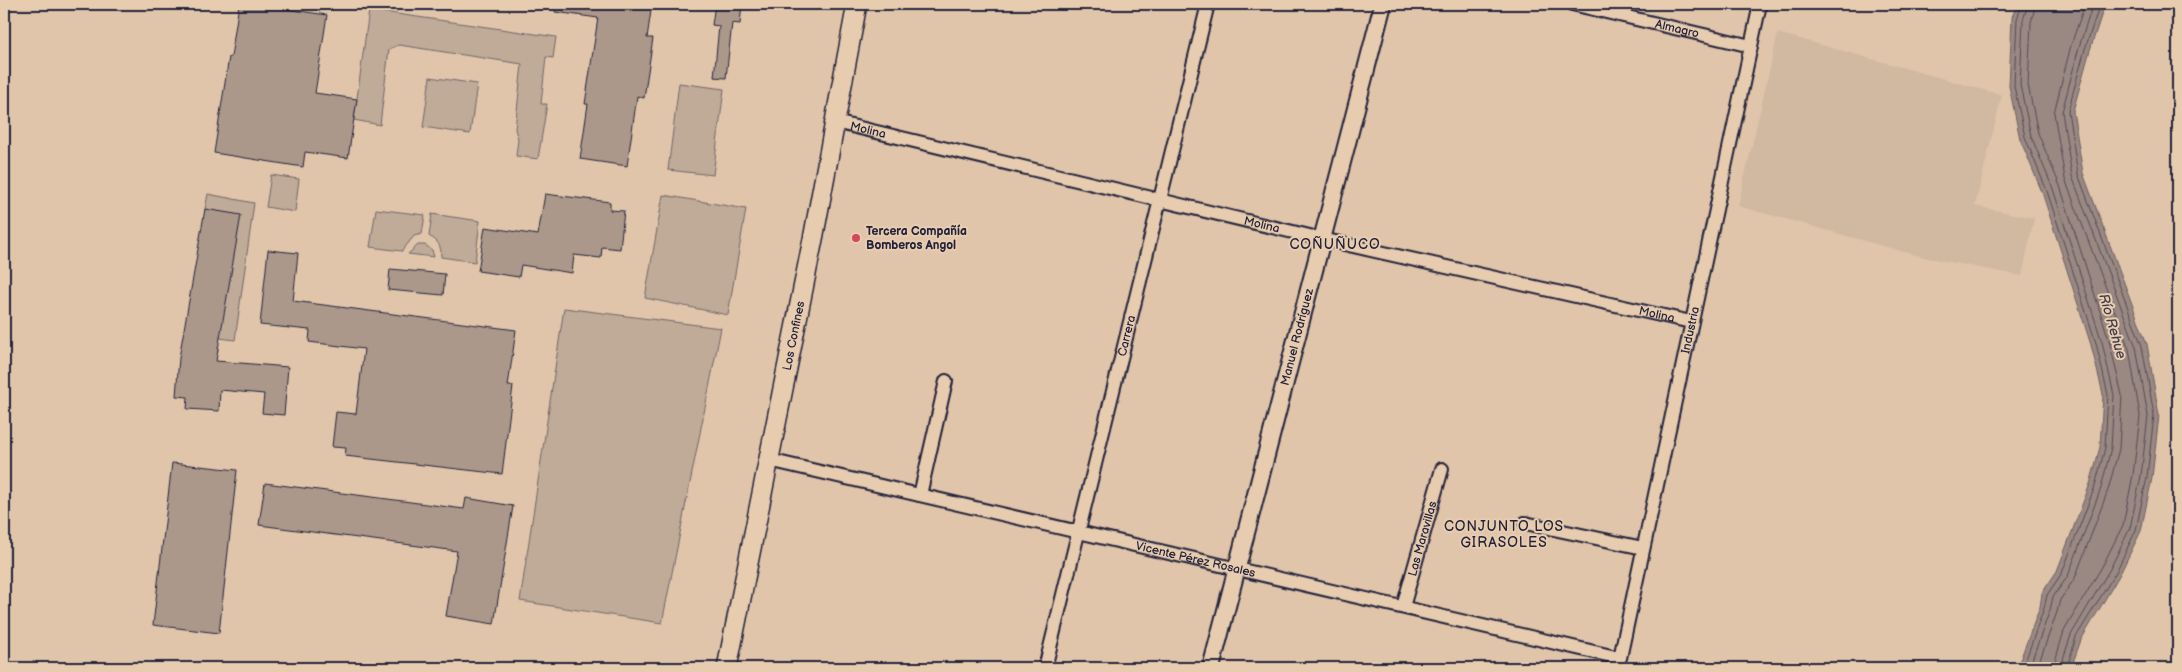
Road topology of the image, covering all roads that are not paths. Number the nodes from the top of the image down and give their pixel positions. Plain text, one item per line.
1 (857, 4) edge
2 (1208, 4) edge
3 (1383, 4) edge
4 (1572, 4) edge
5 (1760, 4) edge
6 (1751, 46) junction
7 (835, 122) junction
8 (1160, 200) junction
9 (1322, 239) junction
10 (1691, 322) junction
11 (946, 381) dead end
12 (769, 460) junction
13 (1442, 469) dead end
14 (920, 495) junction
15 (1525, 523) dead end
16 (1078, 532) junction
17 (1643, 548) junction
18 (1237, 569) junction
19 (1403, 607) junction
20 (1620, 658) joint
21 (727, 668) edge
22 (1045, 668) edge
23 (1211, 668) edge

1 - 7 main road, Los Confines
2 - 8 street, Carrera
3 - 9 street, Manuel Rodríguez
4 - 6 street, Almagro
5 - 6 street, Industria
6 - 10 street, Industria
7 - 8 street, Molina
7 - 12 main road, Los Confines
8 - 9 street, Molina
8 - 16 street, Carrera
9 - 10 street, Molina
9 - 18 street, Manuel Rodríguez
10 - 17 street, Industria
11 - 14 street
12 - 14 street, Vicente Pérez Rosales
12 - 21 main road, Los Confines
13 - 19 street, Las Maravillas
14 - 16 street, Vicente Pérez Rosales
15 - 17 street
16 - 18 street, Vicente Pérez Rosales
16 - 22 street, Carrera
17 - 20 street, Industria
18 - 19 street, Vicente Pérez Rosales
18 - 23 street, Manuel Rodríguez
19 - 20 street, Vicente Pérez Rosales

